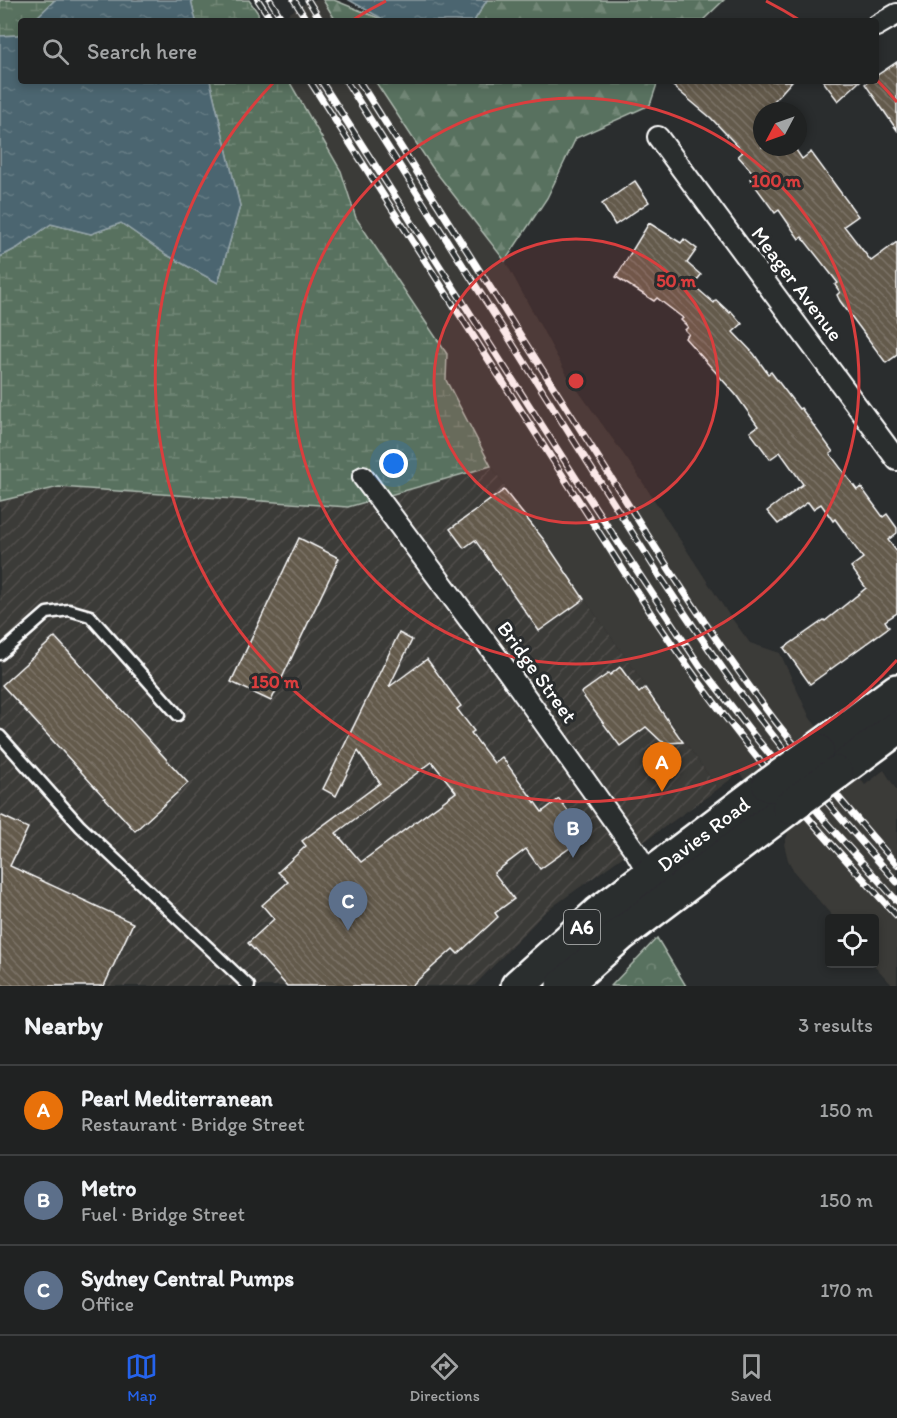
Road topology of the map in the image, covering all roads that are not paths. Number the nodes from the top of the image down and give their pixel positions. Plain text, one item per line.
1 (897, 14) edge
2 (879, 24) edge
3 (658, 137) dead end
4 (897, 459) edge
5 (363, 477) dead end
6 (0, 654) edge
7 (897, 691) edge
8 (178, 715) dead end
9 (897, 728) edge
10 (0, 736) edge
11 (826, 761) junction
12 (656, 887) junction
13 (249, 986) edge
14 (518, 986) edge
15 (563, 986) edge

1 - 2 street
3 - 4 street, Meager Avenue
5 - 12 street, Bridge Street
6 - 8 lane
7 - 11 highway, Davies Road / A6
9 - 11 highway, Davies Road / A6
10 - 13 lane
11 - 12 highway, Davies Road / A6, bridge
12 - 14 highway, Davies Road / A6
12 - 15 highway, Davies Road / A6

